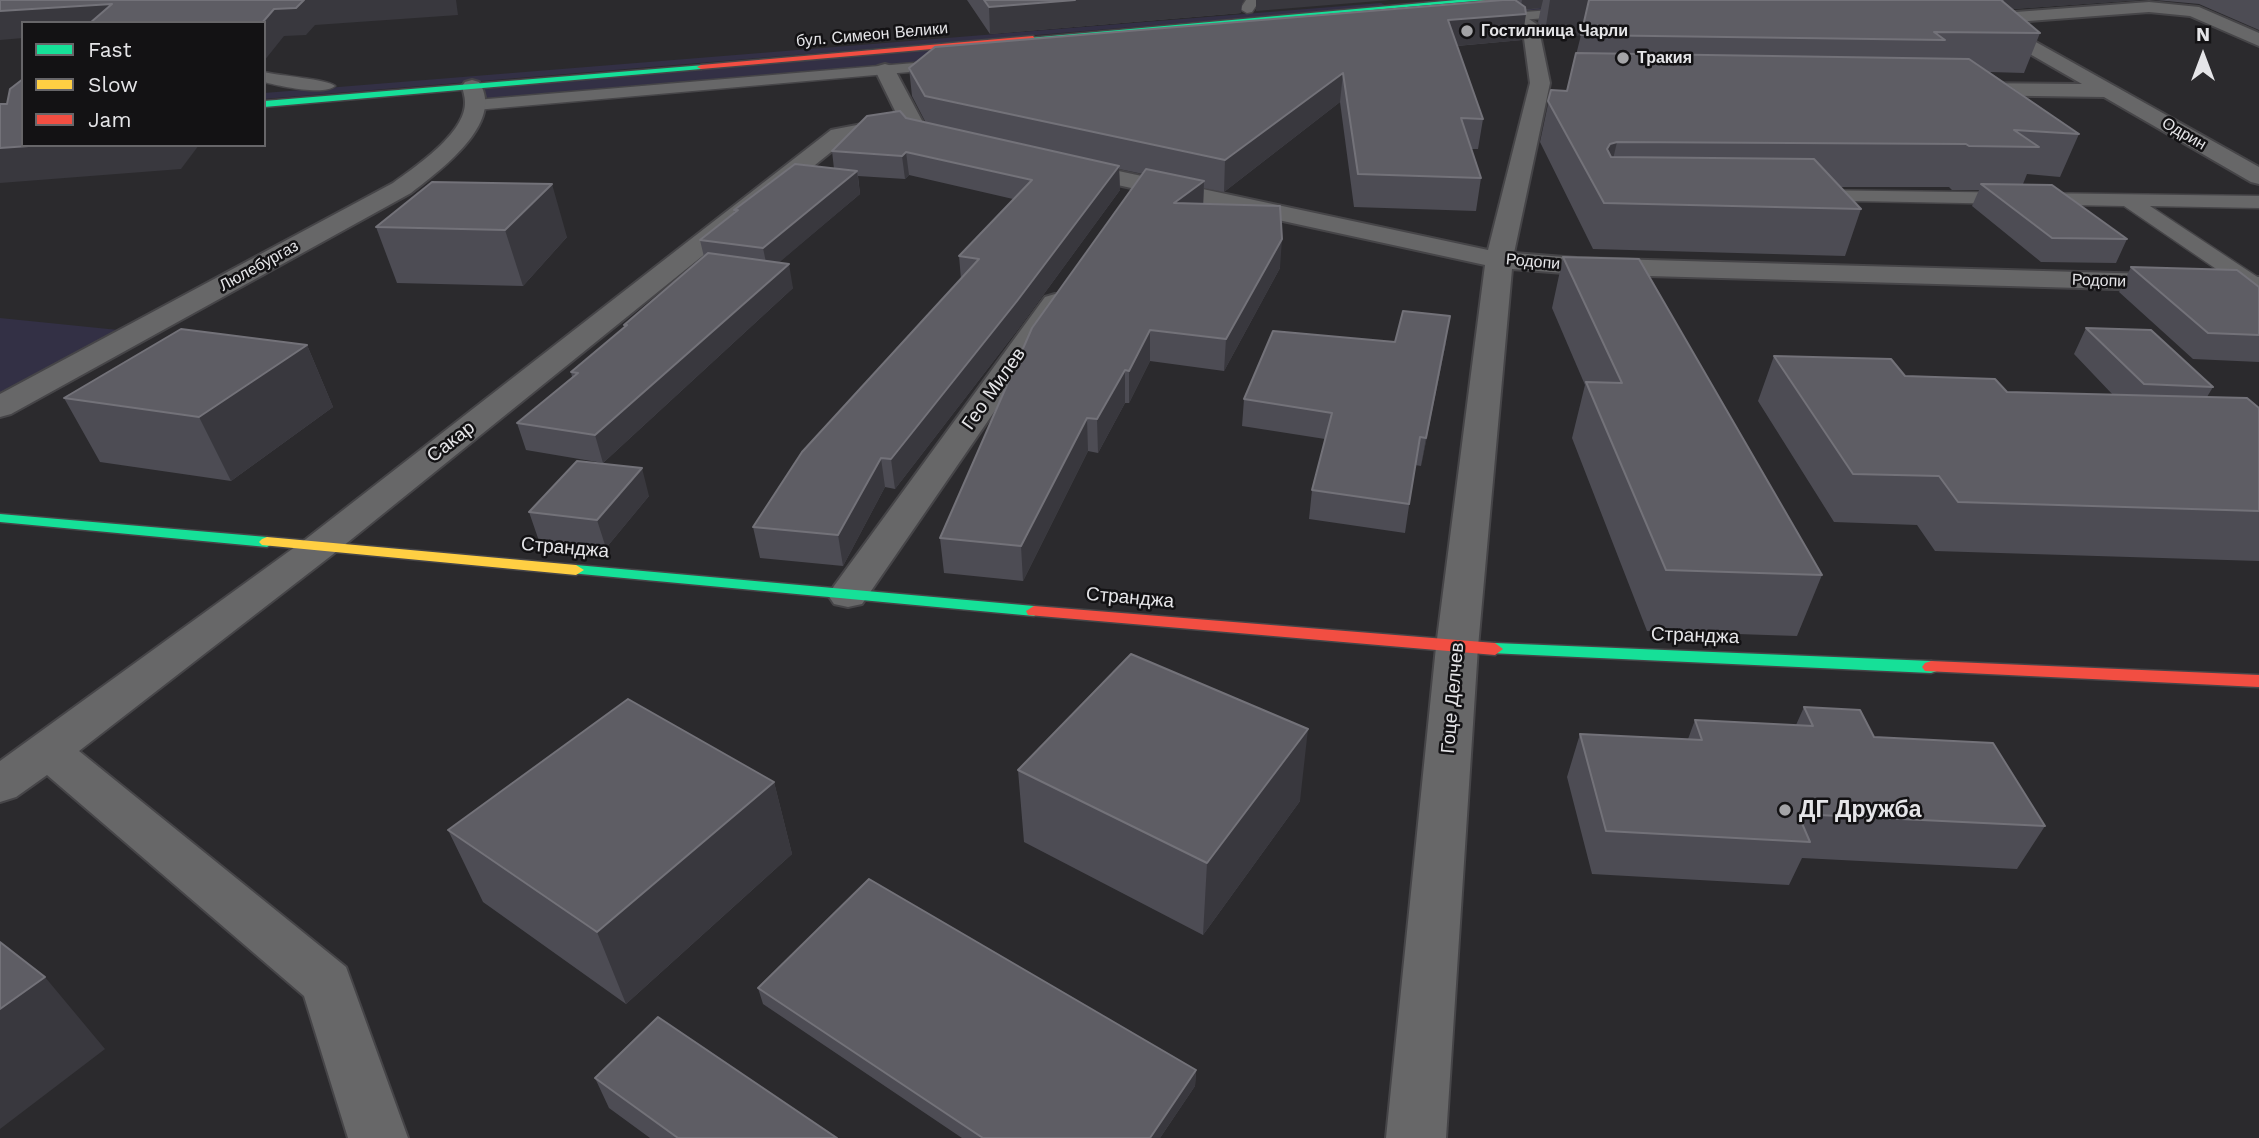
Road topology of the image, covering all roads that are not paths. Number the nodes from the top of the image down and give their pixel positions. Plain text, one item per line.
1 (1360, 0) edge
2 (1482, 0) edge
3 (1488, 0) edge
4 (1250, 5) edge
5 (1598, 10) edge
6 (1516, 17) junction
7 (1475, 20) edge
8 (2259, 40) edge
9 (967, 63) edge
10 (885, 70) junction
11 (266, 78) edge
12 (327, 86) junction
13 (1942, 89) edge
14 (266, 91) edge
15 (2109, 91) junction
16 (474, 96) junction
17 (266, 104) edge
18 (910, 122) junction
19 (969, 145) edge
20 (1048, 163) edge
21 (2259, 177) edge
22 (1786, 196) edge
23 (2128, 200) junction
24 (2259, 202) edge
25 (1499, 260) junction
26 (1068, 284) edge
27 (2257, 285) edge
28 (0, 407) edge
29 (0, 518) edge
30 (318, 547) junction
31 (848, 595) junction
32 (1457, 647) junction
33 (2259, 681) edge
34 (49, 751) junction
35 (0, 785) edge
36 (378, 1138) edge
37 (1416, 1138) edge

1 - 4 main road, бул. Симеон Велики
2 - 16 main road, бул. Симеон Велики
3 - 6 street
4 - 12 main road, бул. Симеон Велики
5 - 6 lane
6 - 7 lane
6 - 25 street, Гоце Делчев
8 - 15 street, Одрин
9 - 10 lane
10 - 16 lane
10 - 18 street
11 - 12 lane
12 - 14 main road, бул. Симеон Велики
13 - 15 street
15 - 21 street, Одрин
16 - 17 main road, бул. Симеон Велики
16 - 28 street, Люлебургаз
18 - 19 street
18 - 30 street, Сакар
20 - 25 street, Родопи
22 - 23 lane
23 - 24 lane
23 - 27 lane
25 - 27 street, Родопи
25 - 32 street, Гоце Делчев
26 - 31 street, Гео Милев
29 - 30 main road, Странджа
30 - 31 main road, Странджа
30 - 34 street, Сакар
31 - 32 main road, Странджа
32 - 33 main road, Странджа
32 - 37 street, Гоце Делчев
34 - 35 street, Сакар
34 - 36 street

